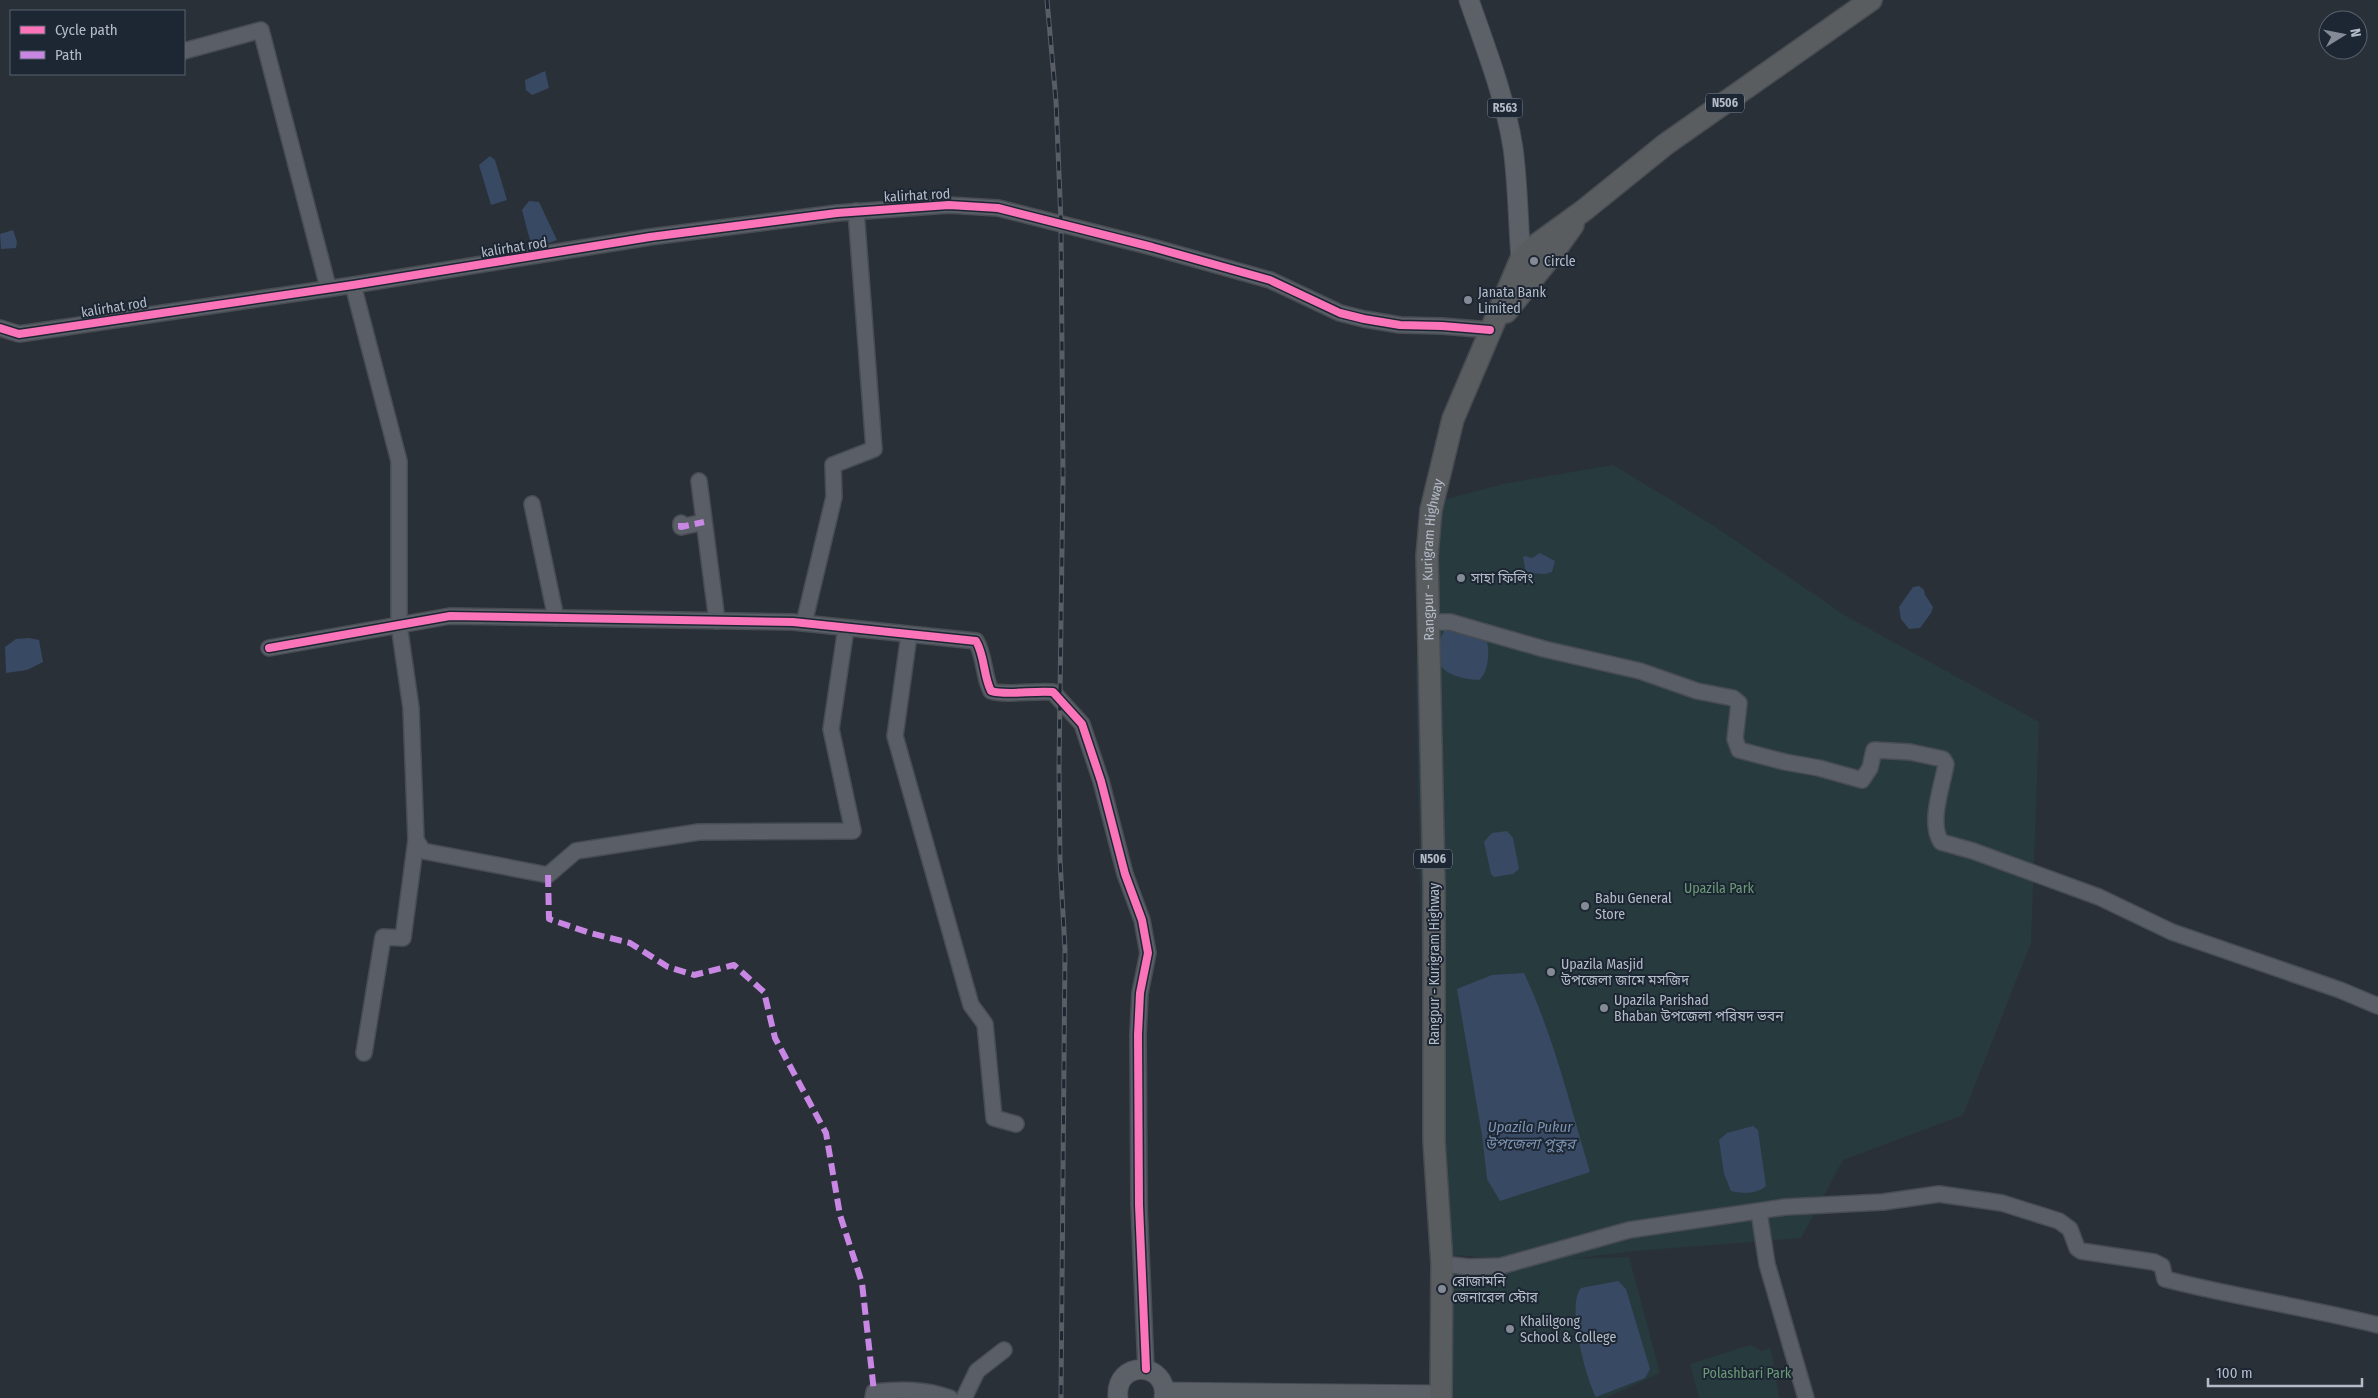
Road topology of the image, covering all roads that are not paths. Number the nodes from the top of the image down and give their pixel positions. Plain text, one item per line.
1 (1469, 0) edge
2 (1871, 0) edge
3 (185, 51) edge
4 (856, 211) junction
5 (1535, 255) junction
6 (353, 285) junction
7 (328, 288) junction
8 (0, 328) edge
9 (1490, 330) junction
10 (699, 481) dead end
11 (532, 504) dead end
12 (704, 522) junction
13 (681, 523) dead end
14 (556, 618) junction
15 (717, 621) junction
16 (1428, 622) junction
17 (804, 623) junction
18 (399, 625) junction
19 (846, 628) junction
20 (908, 634) junction
21 (269, 648) dead end
22 (416, 840) junction
23 (2378, 1006) edge
24 (364, 1052) dead end
25 (1016, 1124) dead end
26 (1759, 1212) junction
27 (1442, 1264) junction
28 (2378, 1325) edge
29 (1004, 1350) dead end
30 (1146, 1369) junction
31 (1164, 1395) edge
32 (1441, 1397) edge
33 (874, 1398) edge
34 (950, 1398) edge
35 (964, 1398) edge
36 (1118, 1398) edge
37 (1806, 1398) edge

1 - 5 main road, R563
2 - 5 highway, N506
3 - 7 street
4 - 6 street, kalirhat rod
4 - 9 street, kalirhat rod
4 - 17 street
5 - 9 highway, N506
5 - 9 highway, N506
6 - 7 street, kalirhat rod
6 - 18 street
7 - 8 street, kalirhat rod
9 - 16 highway, Rangpur - Kurigram Highway / N506
10 - 12 street
11 - 14 street
12 - 13 street
12 - 15 street
14 - 15 street
14 - 18 street
15 - 17 street
16 - 23 street
16 - 27 highway, Rangpur - Kurigram Highway / N506
17 - 19 street
18 - 21 street
18 - 22 street
19 - 20 street
19 - 22 street
20 - 25 street
20 - 30 street
22 - 24 street
26 - 27 street
26 - 28 street
26 - 37 street
27 - 32 highway, Rangpur - Kurigram Highway / N506
29 - 35 street
30 - 31 main road
30 - 36 main road
31 - 32 main road
33 - 34 street

